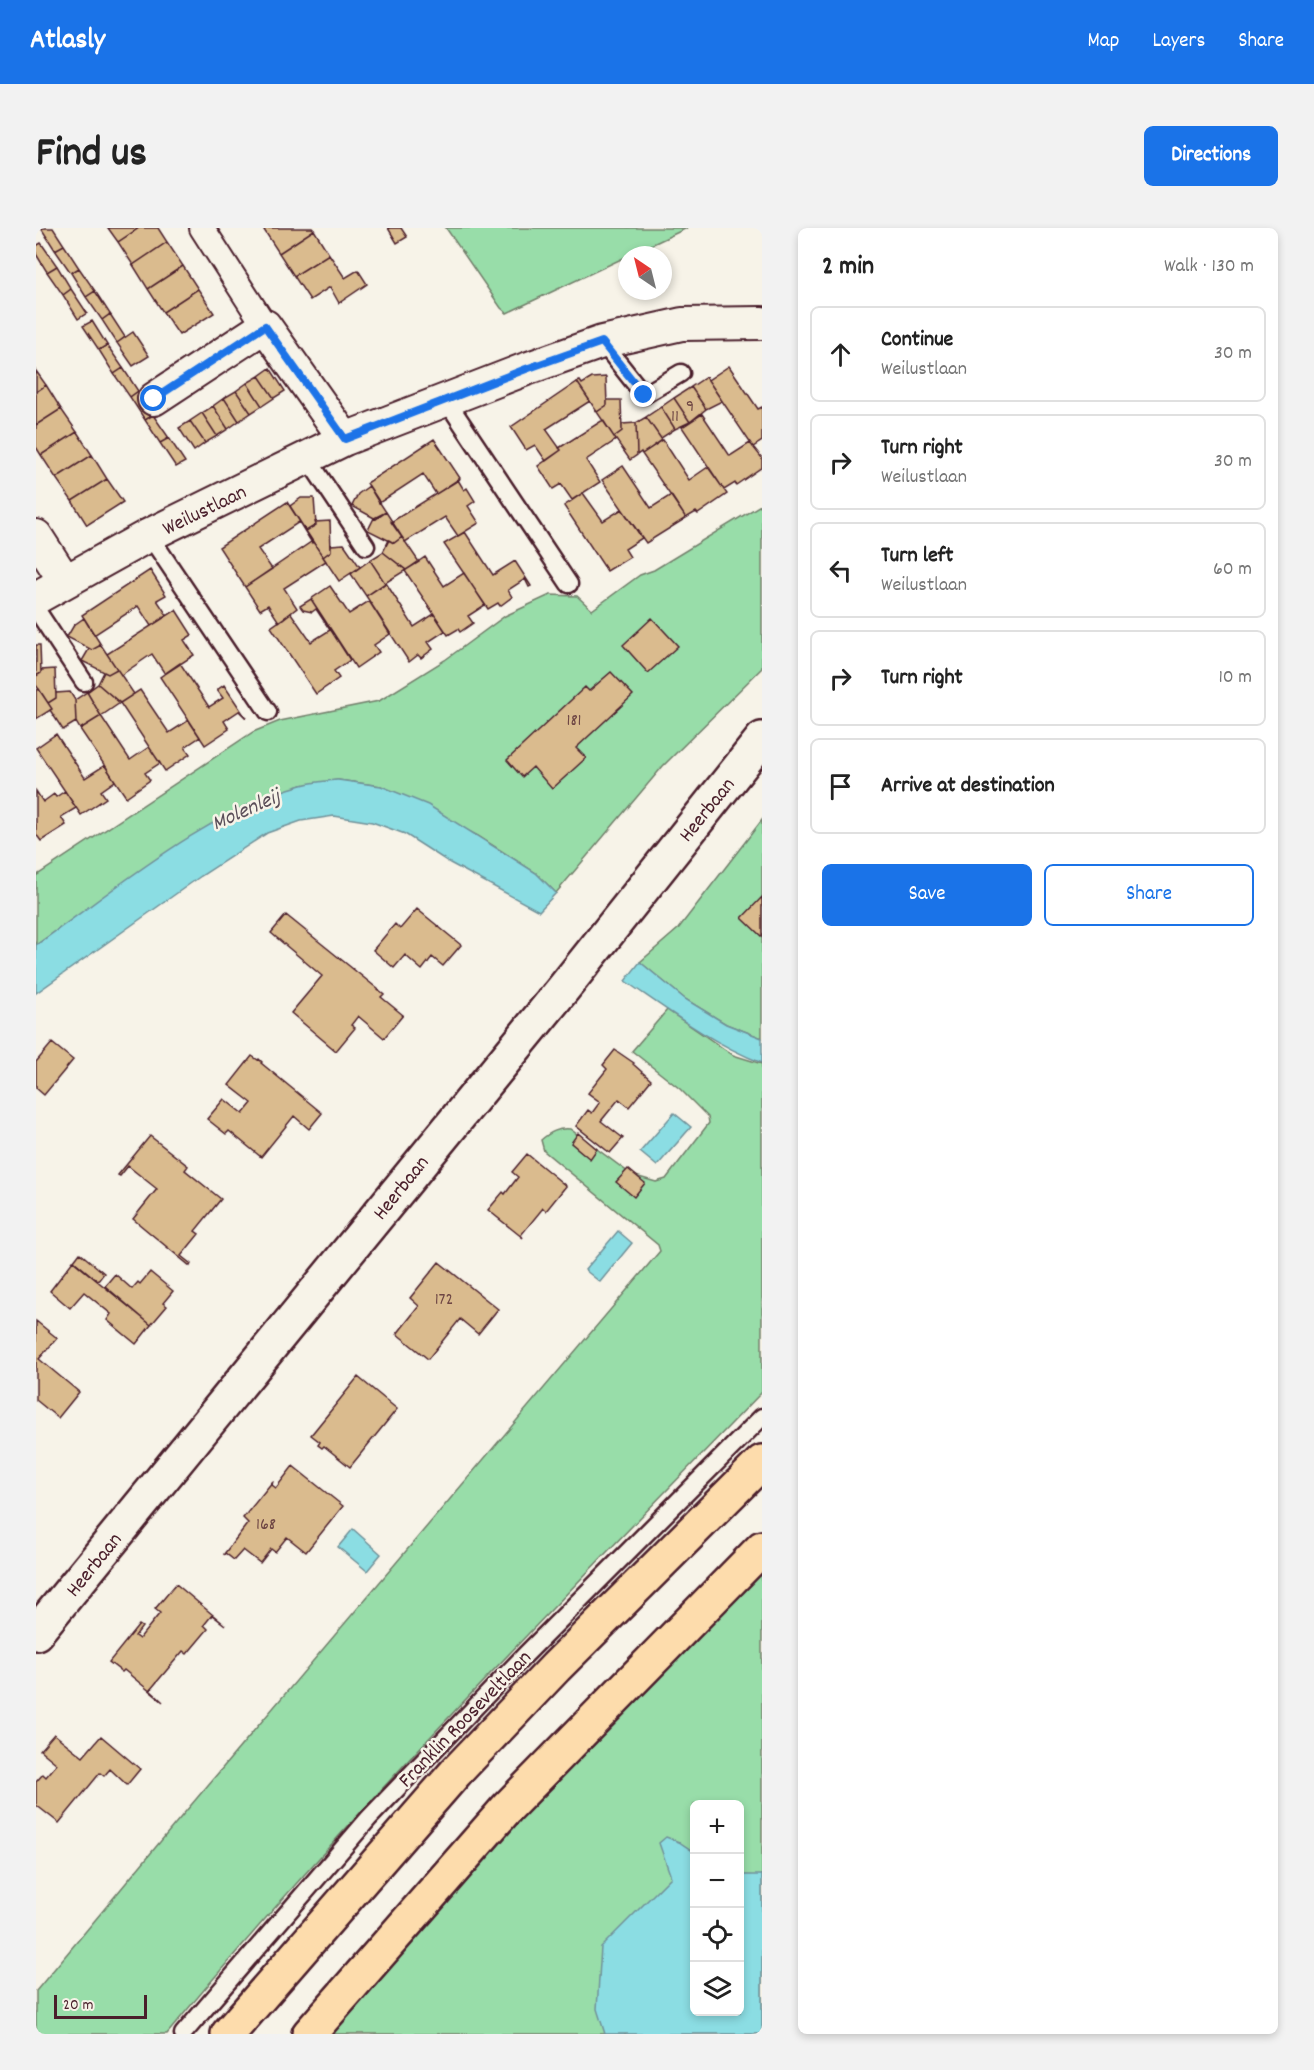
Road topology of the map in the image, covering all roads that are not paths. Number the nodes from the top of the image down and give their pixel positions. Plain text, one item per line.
1 (202, 228) edge
2 (762, 323) edge
3 (265, 326) junction
4 (602, 342) junction
5 (681, 373) dead end
6 (154, 399) dead end
7 (446, 400) junction
8 (345, 439) junction
9 (308, 459) junction
10 (149, 535) junction
11 (36, 536) edge
12 (366, 546) dead end
13 (65, 581) junction
14 (569, 584) dead end
15 (36, 598) edge
16 (36, 609) edge
17 (84, 682) dead end
18 (268, 712) dead end
19 (762, 739) edge
20 (762, 1417) edge
21 (762, 1462) edge
22 (762, 1548) edge
23 (36, 1633) edge
24 (183, 2034) edge
25 (228, 2034) edge
26 (309, 2034) edge

1 - 3 street
2 - 4 street, Weilustlaan
3 - 6 street
3 - 8 street
4 - 5 lane
4 - 7 street, Weilustlaan
7 - 8 street, Weilustlaan
7 - 14 lane
8 - 9 street, Weilustlaan
9 - 10 street, Weilustlaan
9 - 12 lane
10 - 13 street, Weilustlaan
10 - 18 lane
11 - 13 street
13 - 15 street, Weilustlaan
16 - 17 lane
19 - 23 street, Heerbaan
20 - 24 lane, Franklin Rooseveltlaan
21 - 25 main road, Franklin Rooseveltlaan
22 - 26 main road

